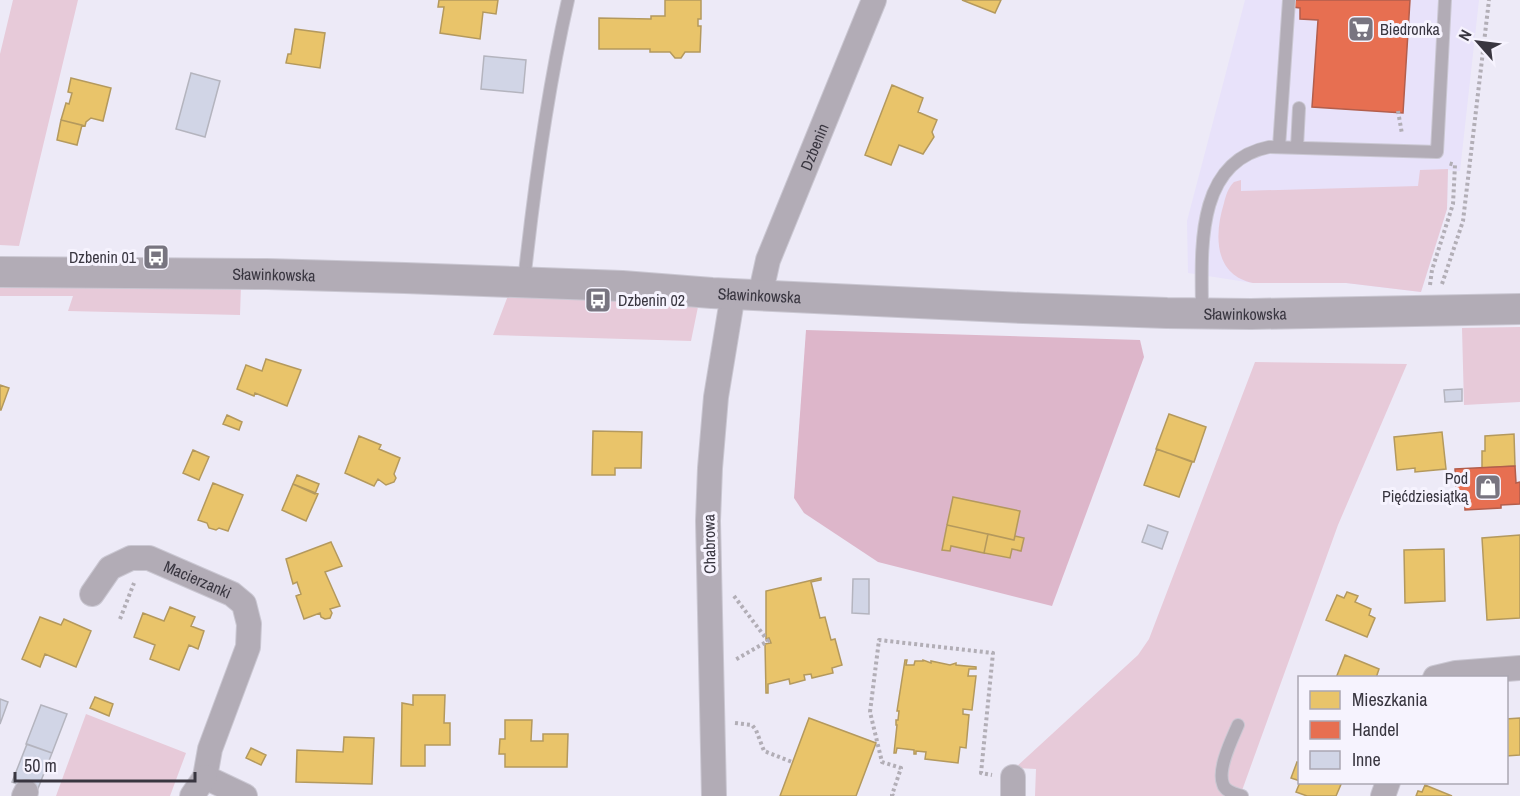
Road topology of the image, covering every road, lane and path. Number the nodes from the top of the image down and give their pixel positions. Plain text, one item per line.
1 (568, 0) edge
2 (874, 0) edge
3 (1289, 0) edge
4 (1445, 0) edge
5 (1489, 0) edge
6 (1299, 108) dead end
7 (1398, 111) dead end
8 (1280, 147) junction
9 (1297, 147) junction
10 (1405, 150) junction
11 (1445, 162) dead end
12 (0, 272) edge
13 (524, 282) junction
14 (747, 295) junction
15 (1520, 309) edge
16 (1436, 311) junction
17 (1202, 313) junction
18 (135, 579) dead end
19 (731, 592) dead end
20 (92, 594) dead end
21 (120, 619) dead end
22 (732, 662) dead end
23 (1520, 668) edge
24 (1443, 676) edge
25 (732, 723) dead end
26 (1238, 725) dead end
27 (792, 762) dead end
28 (199, 786) edge
29 (1013, 786) edge
30 (245, 796) edge
31 (714, 796) edge
32 (894, 796) edge
33 (1242, 796) edge

1 - 13 lane
2 - 14 street, Dzbenin
3 - 8 lane
4 - 10 lane
5 - 16 path
6 - 9 lane
7 - 10 path
8 - 9 lane
8 - 17 lane
9 - 10 lane
11 - 16 path
12 - 13 street, Sławinkowska
13 - 14 street, Sławinkowska
14 - 17 street, Sławinkowska
14 - 31 street, Chabrowa
15 - 16 street, Sławinkowska
16 - 17 street, Sławinkowska
18 - 21 path
19 - 22 path
20 - 28 street, Macierzanki
23 - 24 street
25 - 27 path
26 - 33 lane
28 - 30 street, Macierzanki
29 - 32 path

